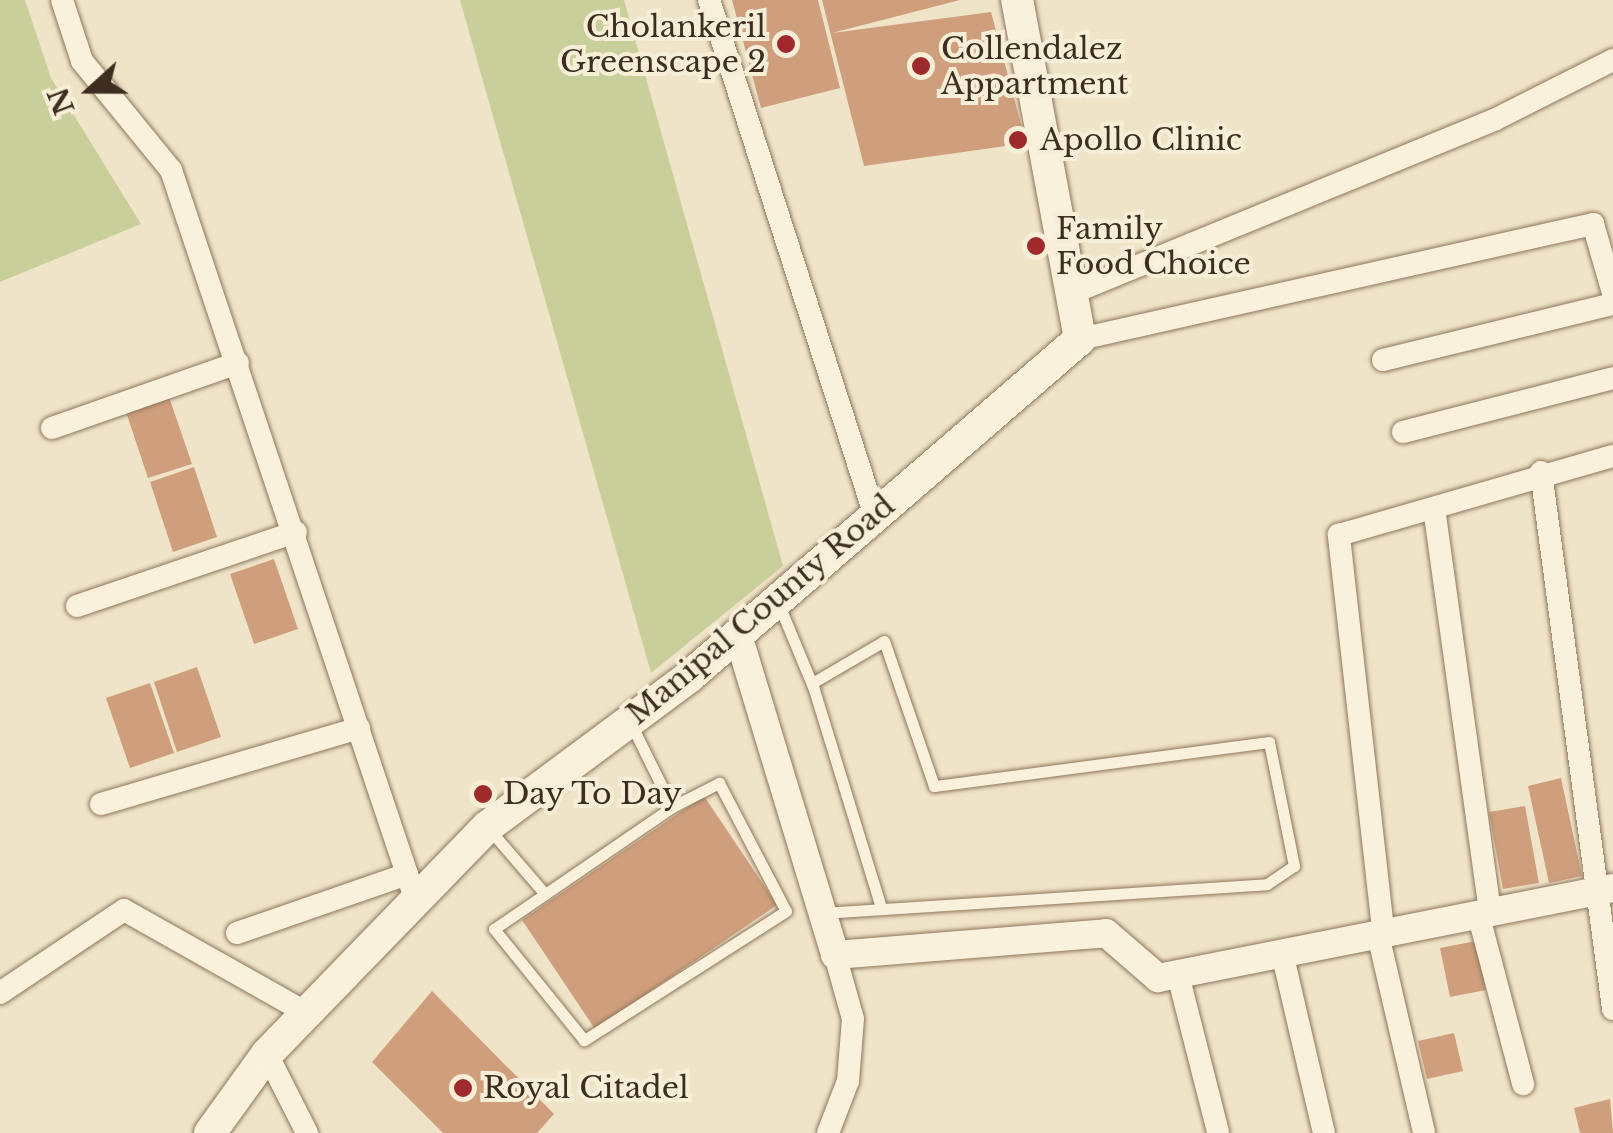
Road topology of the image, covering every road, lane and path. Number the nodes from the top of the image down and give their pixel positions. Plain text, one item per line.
1 (62, 0) edge
2 (709, 0) edge
3 (1021, 2) edge
4 (1613, 60) edge
5 (1072, 293) junction
6 (1613, 293) edge
7 (1613, 304) edge
8 (1080, 339) junction
9 (1383, 360) dead end
10 (238, 363) junction
11 (1613, 378) edge
12 (52, 428) dead end
13 (1403, 432) dead end
14 (1613, 456) edge
15 (1542, 472) junction
16 (1434, 508) junction
17 (876, 516) junction
18 (296, 532) junction
19 (777, 601) junction
20 (77, 606) dead end
21 (738, 635) junction
22 (814, 689) junction
23 (629, 720) junction
24 (359, 728) junction
25 (101, 804) dead end
26 (672, 807) junction
27 (488, 827) junction
28 (411, 888) junction
29 (1602, 891) edge
30 (545, 894) junction
31 (880, 904) junction
32 (822, 913) junction
33 (1485, 915) junction
34 (236, 933) dead end
35 (1381, 939) junction
36 (834, 955) junction
37 (1283, 957) junction
38 (1178, 975) junction
39 (0, 993) edge
40 (1613, 1009) edge
41 (307, 1013) junction
42 (267, 1054) junction
43 (1523, 1084) dead end
44 (1218, 1132) edge
45 (210, 1133) edge
46 (308, 1133) edge
47 (828, 1133) edge
48 (1324, 1133) edge
49 (1424, 1133) edge

1 - 10 street
2 - 17 street
3 - 5 main road
4 - 5 street
5 - 8 main road
6 - 8 street
7 - 9 street
8 - 17 main road, Manipal County Road
10 - 12 street
10 - 18 street
11 - 13 street
14 - 15 street
15 - 16 street
15 - 29 street
16 - 33 street
16 - 35 street
17 - 19 main road, Manipal County Road
18 - 20 street
18 - 24 street
19 - 21 main road, Manipal County Road
19 - 22 lane
21 - 23 main road, Manipal County Road
21 - 32 street
22 - 31 lane
22 - 31 lane
23 - 26 lane
23 - 27 main road, Manipal County Road
24 - 25 street
24 - 28 street
26 - 30 lane
26 - 30 lane
27 - 28 main road, Manipal County Road
27 - 30 lane
28 - 34 street
28 - 41 main road, Manipal County Road
29 - 33 street
29 - 40 street
31 - 32 lane
32 - 36 street
33 - 35 street
33 - 43 street
35 - 37 street
35 - 49 street
36 - 38 street
36 - 47 street
37 - 38 street
37 - 48 street
38 - 44 street
39 - 41 street
41 - 42 main road, Manipal County Road
42 - 45 main road, Manipal County Road
42 - 46 street

